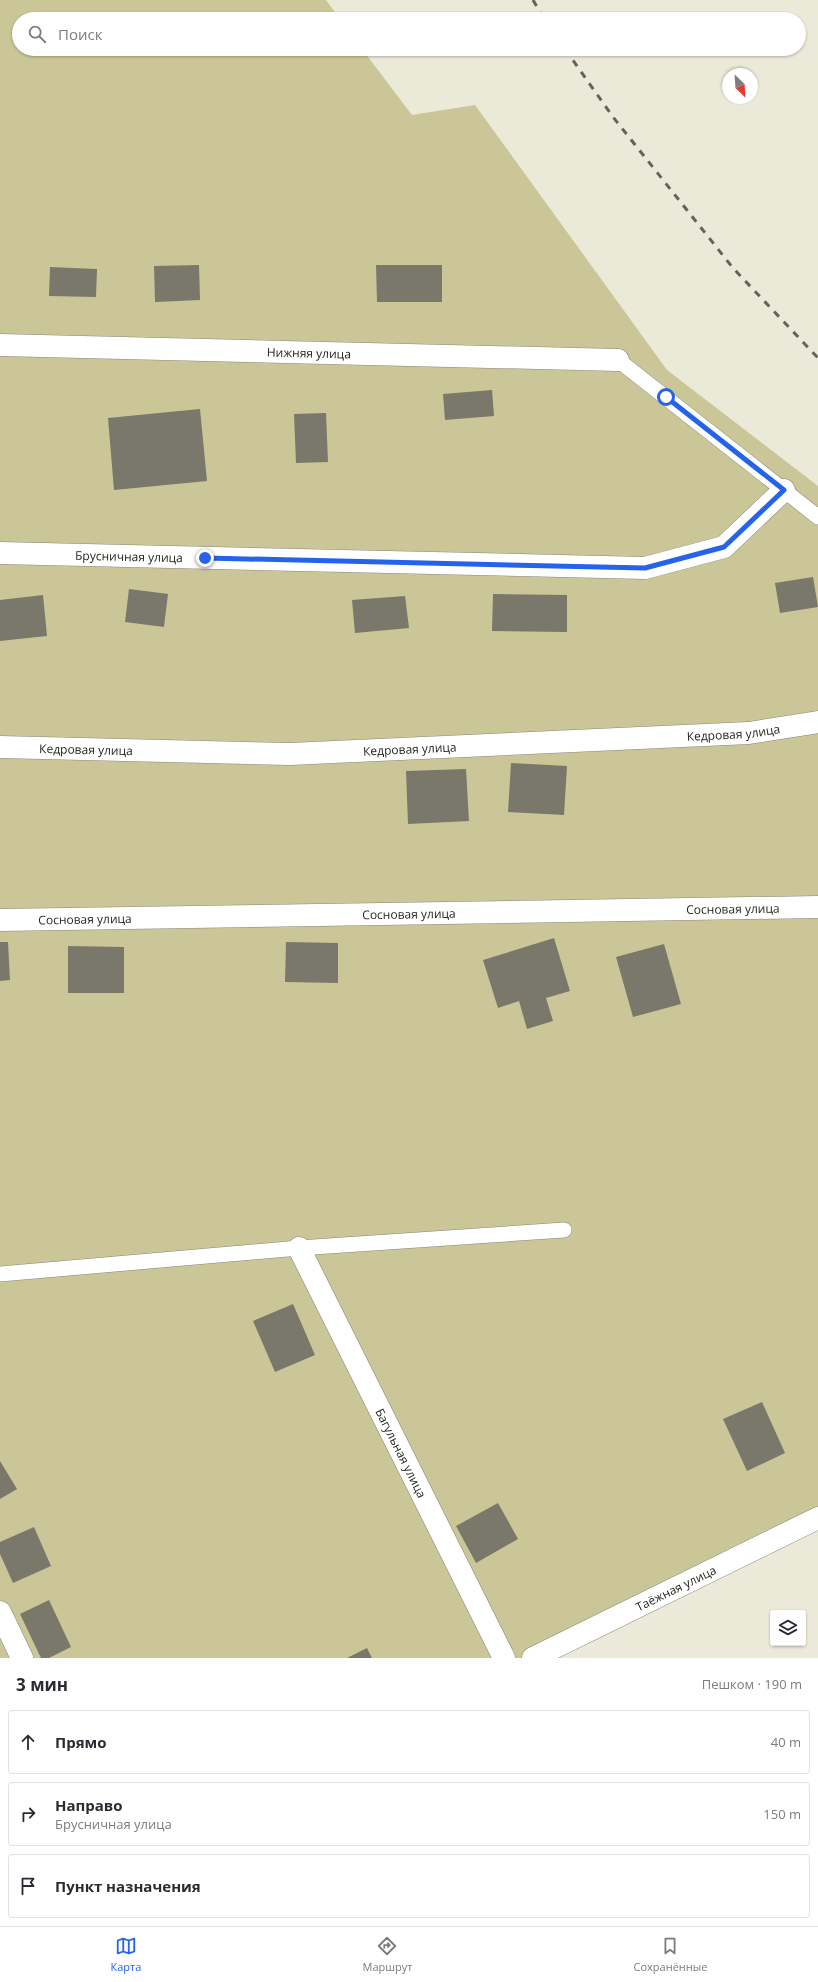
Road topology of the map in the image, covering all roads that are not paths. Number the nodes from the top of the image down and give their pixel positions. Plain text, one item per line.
1 (0, 345) edge
2 (618, 360) joint
3 (784, 490) junction
4 (818, 517) edge
5 (0, 553) edge
6 (818, 722) edge
7 (0, 747) edge
8 (818, 907) edge
9 (0, 920) edge
10 (564, 1230) dead end
11 (299, 1248) junction
12 (0, 1274) edge
13 (818, 1518) edge
14 (0, 1612) edge
15 (22, 1658) edge
16 (504, 1658) edge
17 (533, 1658) edge

1 - 2 street, Нижняя улица
2 - 3 lane
3 - 4 lane
3 - 5 street, Брусничная улица
6 - 7 street, Кедровая улица
8 - 9 street, Сосновая улица
10 - 11 lane
11 - 12 lane
11 - 16 street, Багульная улица
13 - 17 street, Таёжная улица
14 - 15 street

